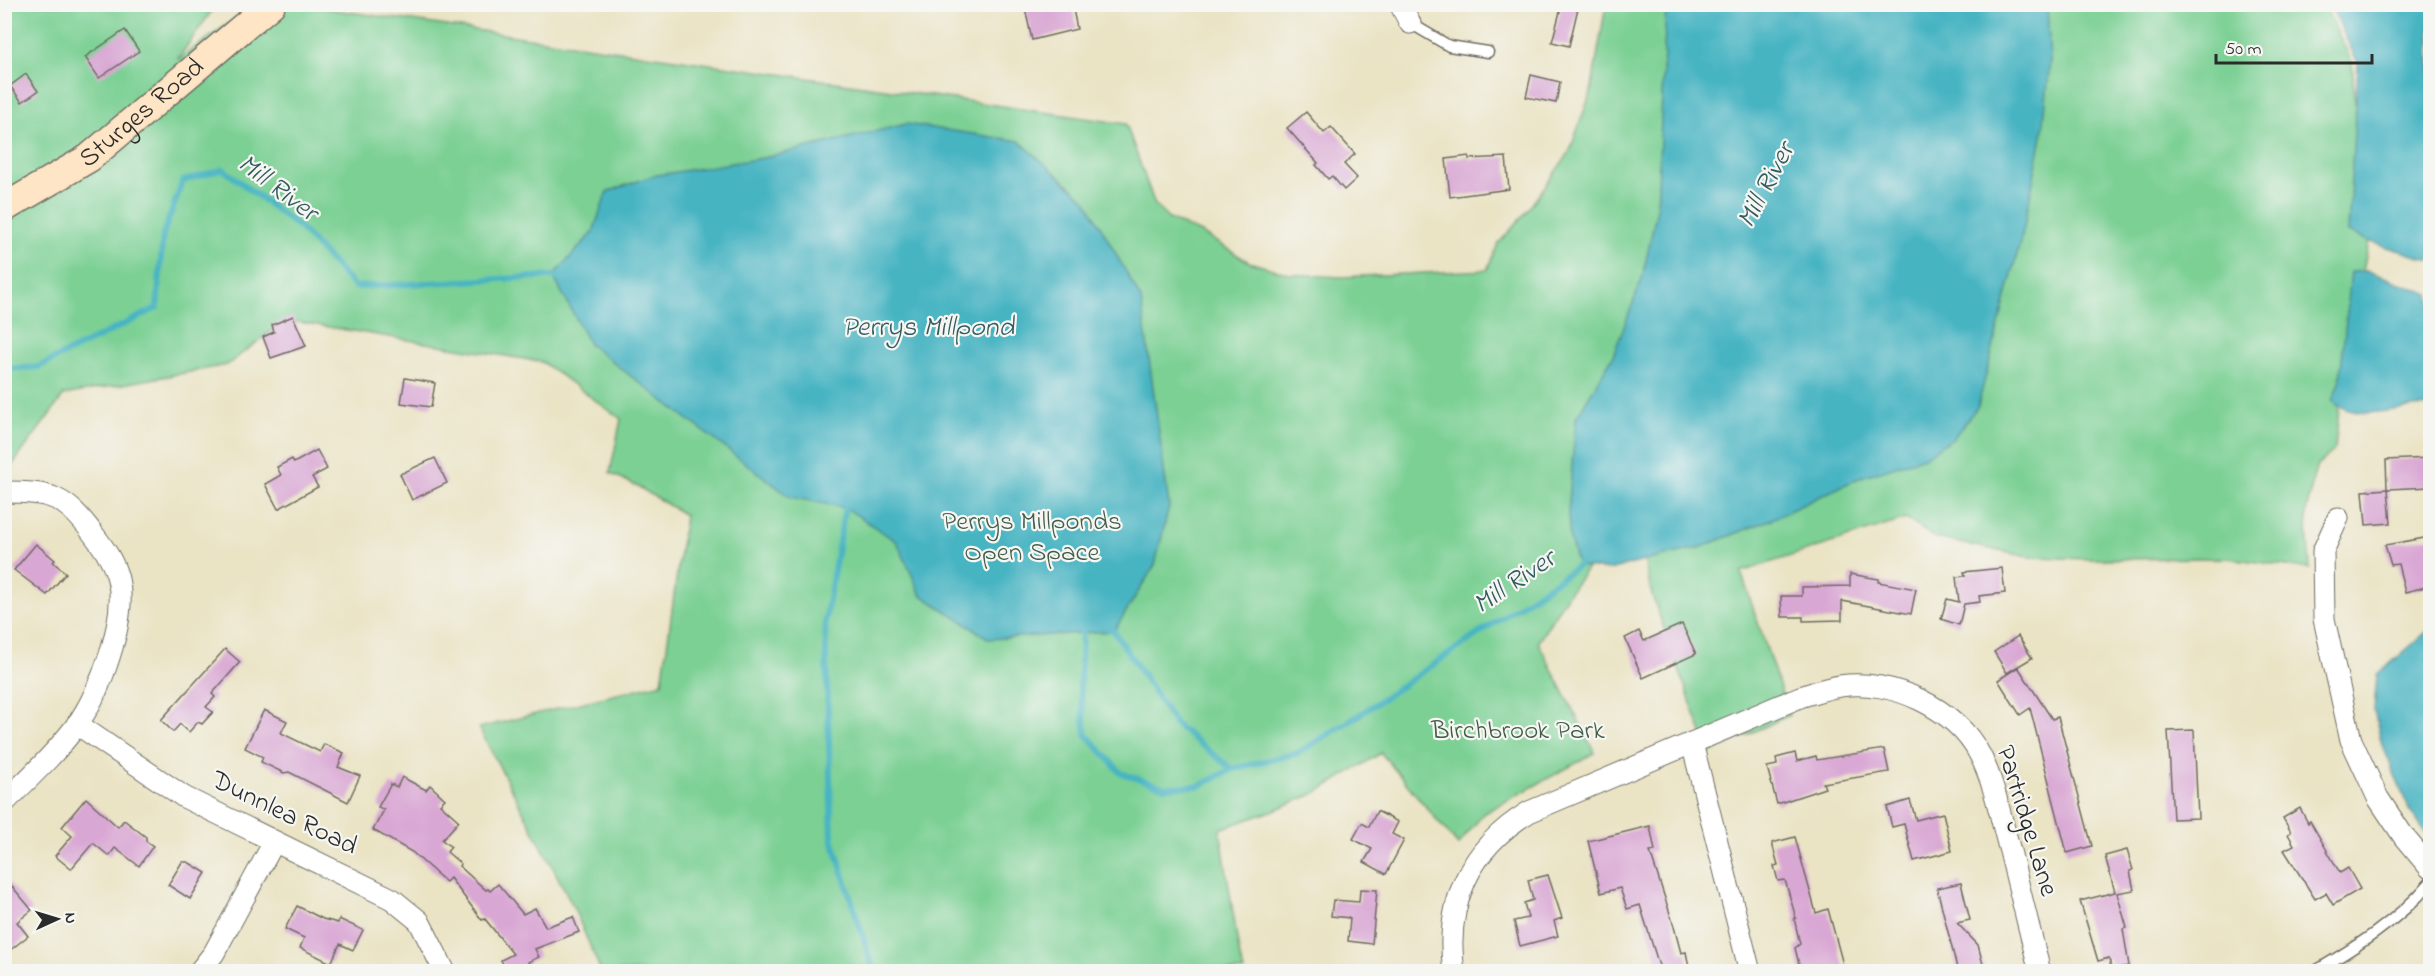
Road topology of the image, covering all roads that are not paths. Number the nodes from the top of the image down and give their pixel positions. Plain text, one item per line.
1 (271, 4) edge
2 (1405, 14) edge
3 (1488, 52) dead end
4 (4, 208) edge
5 (4, 492) edge
6 (2338, 518) dead end
7 (77, 724) junction
8 (1692, 743) junction
9 (4, 803) edge
10 (274, 842) junction
11 (2430, 868) edge
12 (2430, 883) edge
13 (199, 972) edge
14 (446, 972) edge
15 (1454, 972) edge
16 (1750, 972) edge
17 (2040, 972) edge
18 (2314, 972) edge

1 - 4 main road, Sturges Road
2 - 3 lane
5 - 7 street
6 - 11 street
7 - 9 street
7 - 10 street, Dunnlea Road
8 - 15 street, Partridge Lane
8 - 16 street
8 - 17 street, Partridge Lane
10 - 13 street
10 - 14 street, Dunnlea Road
12 - 18 lane

